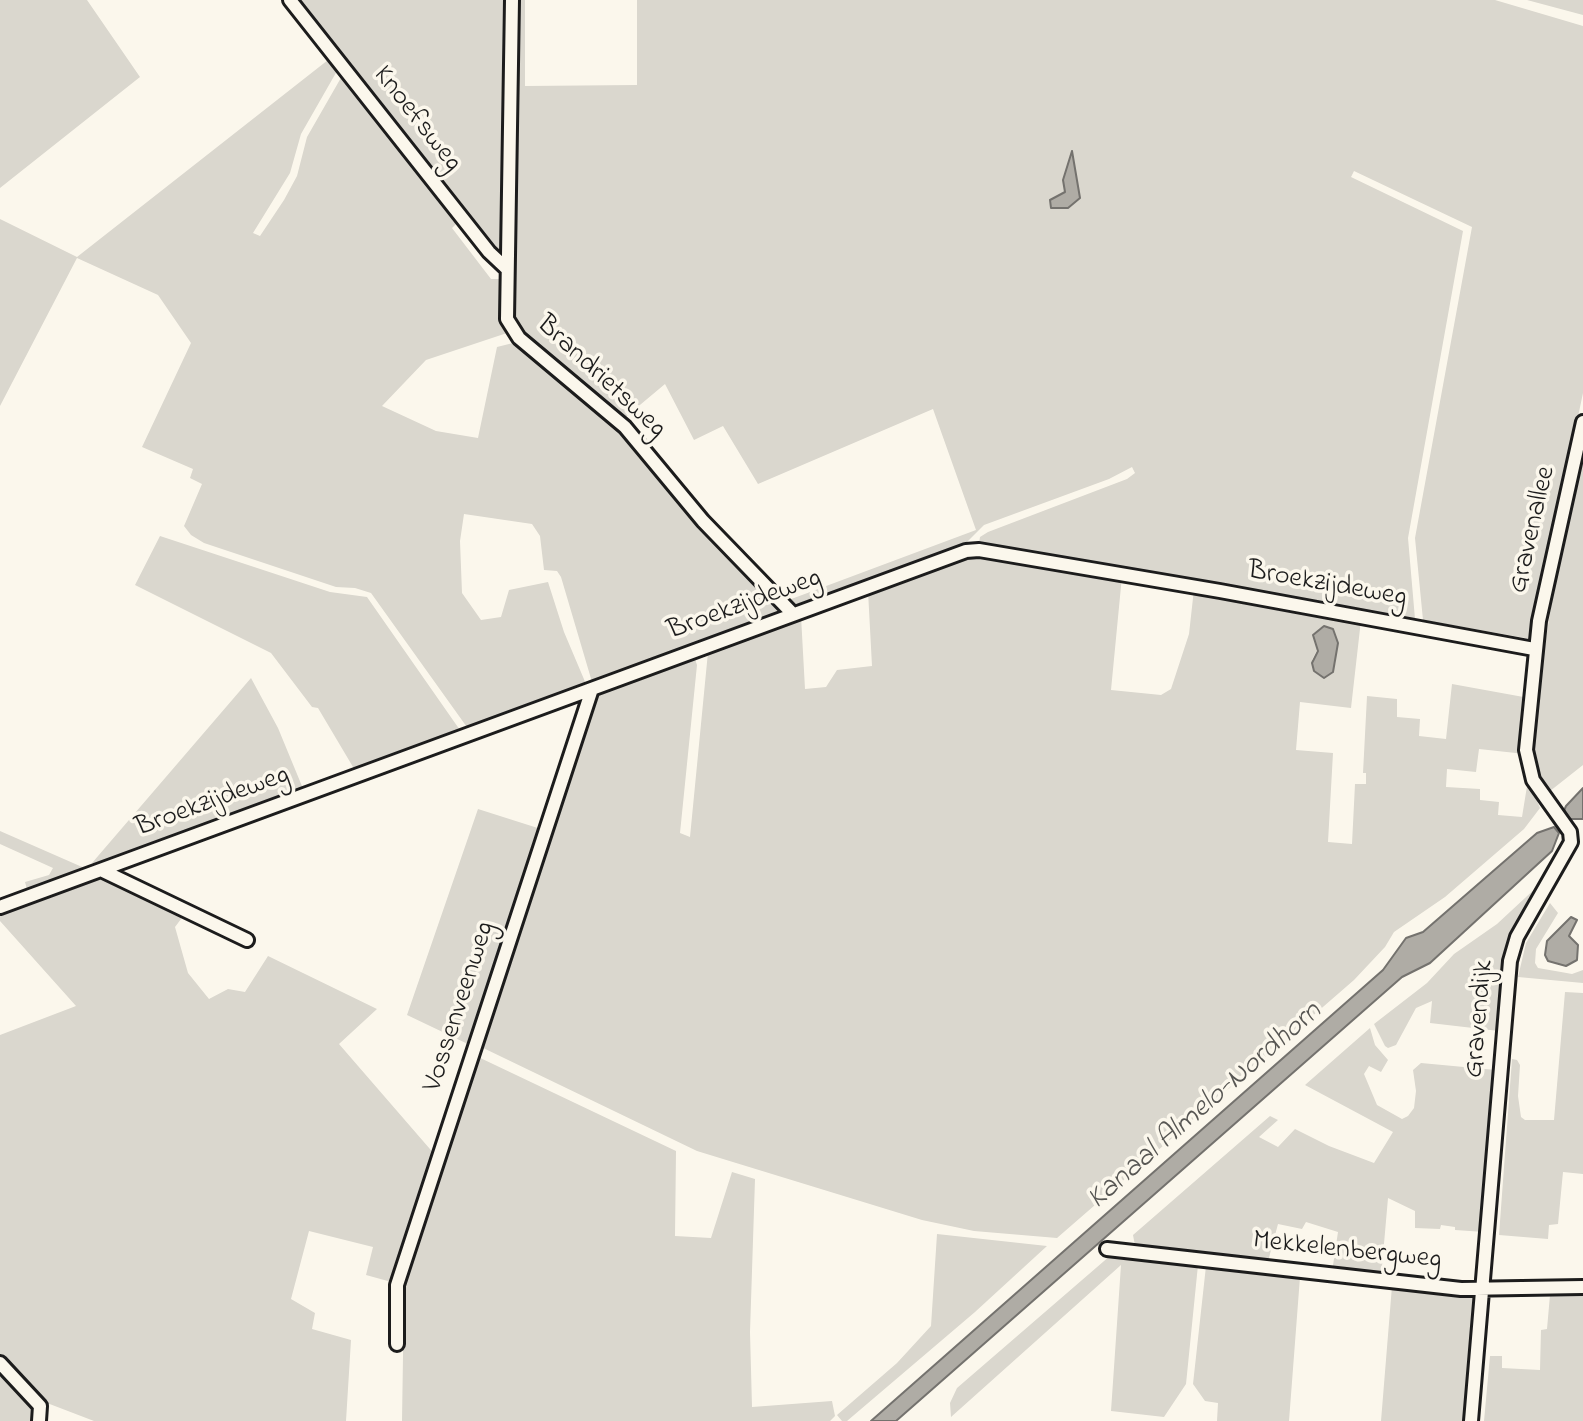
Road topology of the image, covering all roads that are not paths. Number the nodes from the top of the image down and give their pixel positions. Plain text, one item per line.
1 (290, 0) edge
2 (512, 0) edge
3 (507, 269) junction
4 (1583, 422) edge
5 (792, 613) junction
6 (1534, 649) junction
7 (592, 689) junction
8 (101, 870) junction
9 (0, 907) edge
10 (247, 940) dead end
11 (1107, 1249) dead end
12 (1583, 1287) edge
13 (1482, 1290) junction
14 (397, 1344) dead end
15 (0, 1363) edge
16 (40, 1421) edge
17 (1471, 1421) edge

1 - 3 street, Knoefsweg
2 - 3 street, Brandrietsweg
3 - 5 street, Brandrietsweg
4 - 6 street, Gravenallee
5 - 6 street, Broekzijdeweg
5 - 7 street, Broekzijdeweg
6 - 13 street, Gravendijk
7 - 8 street, Broekzijdeweg
7 - 14 street, Vossenveenweg
8 - 9 street, Broekzijdeweg
8 - 10 street
11 - 13 street, Mekkelenbergweg
12 - 13 street, Mekkelenbergweg
13 - 17 street, Gravendijk
15 - 16 street

